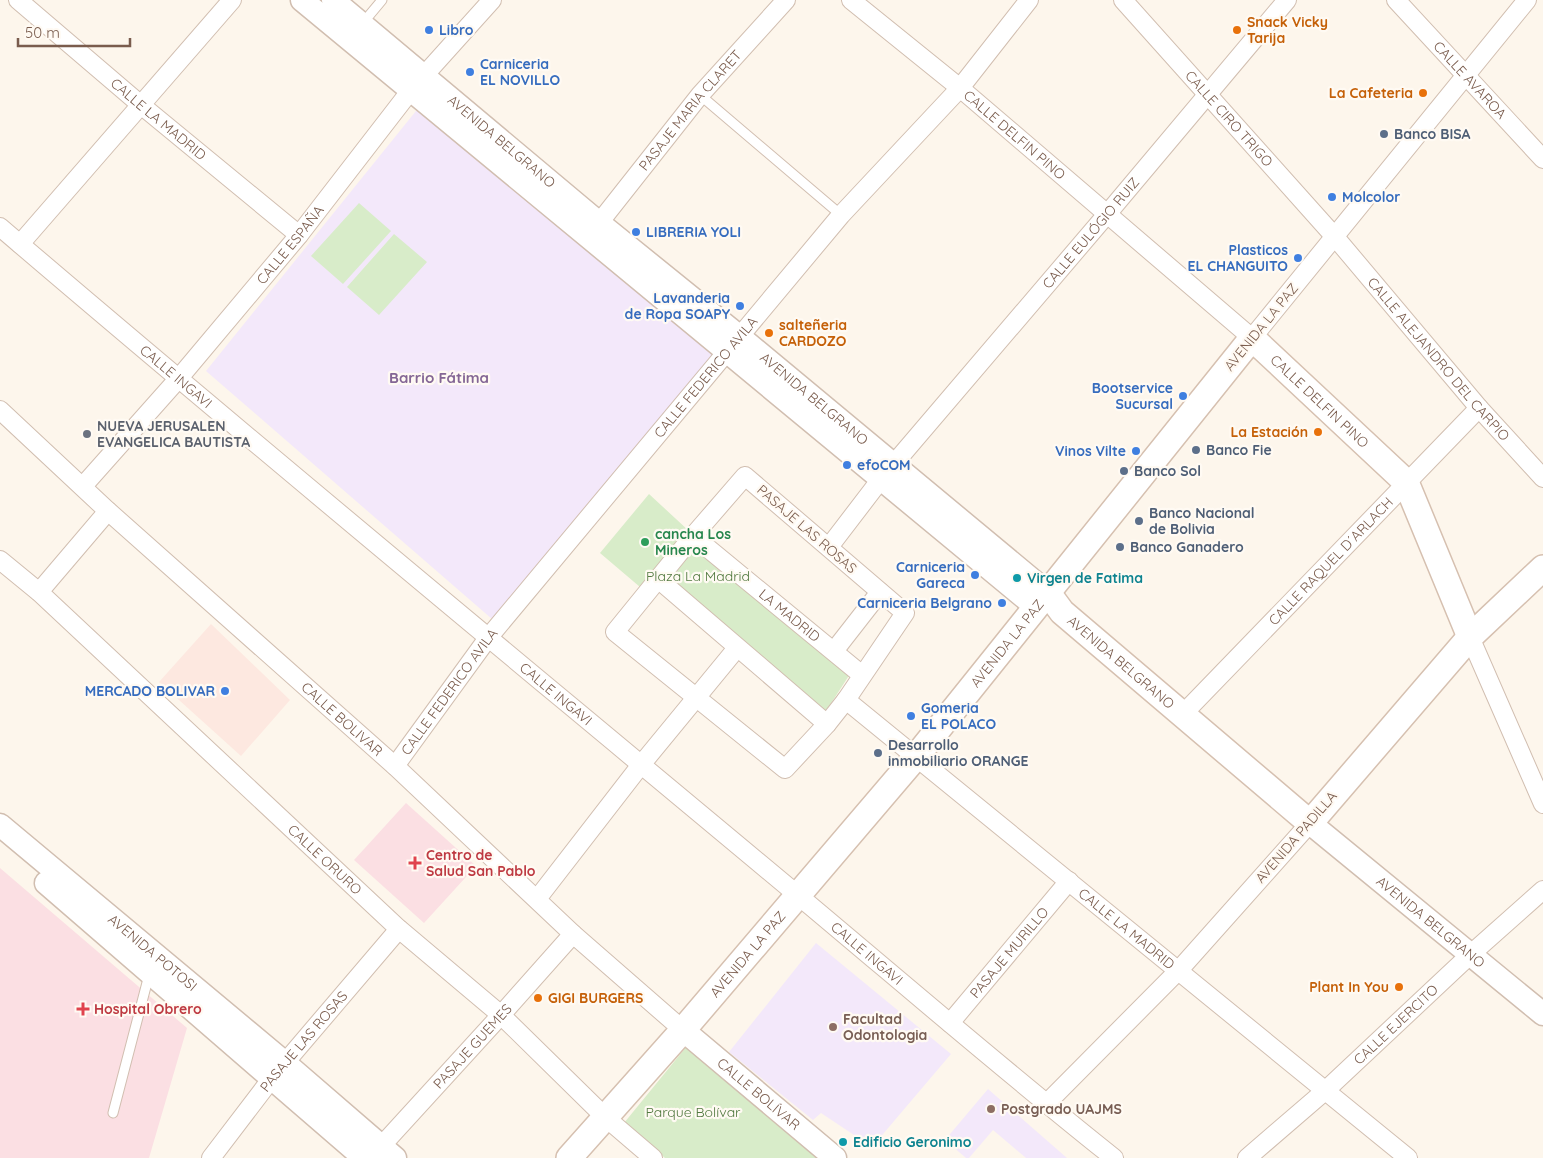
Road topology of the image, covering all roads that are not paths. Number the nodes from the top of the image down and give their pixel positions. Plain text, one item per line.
1 (18, 0) edge
2 (232, 0) edge
3 (302, 0) edge
4 (333, 0) edge
5 (382, 0) edge
6 (492, 0) edge
7 (786, 0) edge
8 (851, 0) edge
9 (1029, 0) edge
10 (1123, 0) edge
11 (1287, 0) edge
12 (1396, 0) edge
13 (1527, 0) edge
14 (362, 24) junction
15 (1465, 76) junction
16 (417, 83) junction
17 (960, 88) junction
18 (1208, 94) junction
19 (700, 95) junction
20 (141, 106) junction
21 (1543, 159) edge
22 (1108, 213) junction
23 (841, 215) junction
24 (599, 223) junction
25 (0, 227) edge
26 (299, 235) junction
27 (1335, 237) junction
28 (20, 244) junction
29 (1252, 338) junction
30 (734, 345) junction
31 (179, 378) junction
32 (1479, 408) junction
33 (0, 410) edge
34 (887, 472) junction
35 (1543, 478) edge
36 (1406, 482) junction
37 (83, 486) junction
38 (108, 511) junction
39 (693, 536) junction
40 (829, 547) junction
41 (0, 560) edge
42 (1543, 568) edge
43 (658, 579) junction
44 (39, 592) junction
45 (880, 592) junction
46 (1042, 600) junction
47 (1470, 637) junction
48 (488, 638) junction
49 (737, 648) junction
50 (834, 651) junction
51 (862, 675) junction
52 (696, 697) junction
53 (846, 700) junction
54 (1182, 715) junction
55 (827, 724) junction
56 (915, 758) junction
57 (395, 766) junction
58 (640, 766) junction
59 (1543, 804) edge
60 (1310, 823) junction
61 (0, 825) edge
62 (0, 843) edge
63 (1069, 881) junction
64 (1543, 890) edge
65 (798, 896) junction
66 (537, 899) junction
67 (399, 929) junction
68 (573, 934) junction
69 (1471, 954) junction
70 (155, 965) junction
71 (1179, 970) junction
72 (1543, 1014) edge
73 (501, 1015) junction
74 (950, 1023) junction
75 (683, 1030) junction
76 (279, 1071) junction
77 (1326, 1090) junction
78 (1046, 1104) junction
79 (113, 1113) dead end
80 (605, 1116) junction
81 (378, 1155) edge
82 (211, 1158) edge
83 (569, 1158) edge
84 (653, 1158) edge
85 (836, 1158) edge
86 (1114, 1158) edge
87 (1247, 1158) edge
88 (1408, 1158) edge

1 - 20 street, CALLE LA MADRID
2 - 20 street
3 - 16 street, AVENIDA BELGRANO
4 - 14 street, AVENIDA BELGRANO
5 - 14 lane
6 - 16 street, CALLE ESPAÑA
7 - 19 street, PASAJE MARIA CLARET
8 - 17 street, CALLE DELFIN PINO
9 - 17 street, CALLE FEDERICO AVILA
10 - 18 street, CALLE CIRO TRIGO
11 - 18 street, CALLE EULÓGIO RUIZ
12 - 15 street, CALLE AVAROA
13 - 15 street, AVENIDA LA PAZ
14 - 16 street, AVENIDA BELGRANO
15 - 21 street, CALLE AVAROA
15 - 27 street, AVENIDA LA PAZ
16 - 24 street, AVENIDA BELGRANO
16 - 26 street, CALLE ESPAÑA
16 - 30 street, AVENIDA BELGRANO
17 - 22 street, CALLE DELFIN PINO
17 - 23 street, CALLE FEDERICO AVILA
18 - 22 street, CALLE EULÓGIO RUIZ
18 - 27 street, CALLE CIRO TRIGO
19 - 23 lane
19 - 24 street, PASAJE MARIA CLARET
20 - 26 street, CALLE LA MADRID
20 - 28 street
22 - 29 street, CALLE DELFIN PINO
22 - 34 street, CALLE EULÓGIO RUIZ
23 - 30 street, CALLE FEDERICO AVILA
24 - 30 street, AVENIDA BELGRANO
25 - 28 street, CALLE INGAVI
26 - 31 street, CALLE ESPAÑA
27 - 29 street, AVENIDA LA PAZ
27 - 32 street, CALLE ALEJANDRO DEL CARPIO
28 - 31 street, CALLE INGAVI
29 - 36 main road, CALLE DELFIN PINO
29 - 46 main road, AVENIDA LA PAZ
30 - 34 street, AVENIDA BELGRANO
30 - 48 street, CALLE FEDERICO AVILA
31 - 37 street, CALLE ESPAÑA
31 - 48 street, CALLE INGAVI
32 - 35 street, CALLE ALEJANDRO DEL CARPIO
32 - 36 street, CALLE RAQUEL D´ARLACH
33 - 37 street, CALLE BOLIVAR
34 - 40 street, CALLE EULÓGIO RUIZ
34 - 46 street, AVENIDA BELGRANO
36 - 47 main road, CALLE DELFIN PINO
36 - 54 street, CALLE RAQUEL D´ARLACH
37 - 38 street, CALLE BOLIVAR
38 - 44 street
38 - 57 street, CALLE BOLIVAR
39 - 40 street, PASAJE LAS ROSAS
39 - 43 street, PASAJE LAS ROSAS
39 - 50 street, LA MADRID
40 - 45 street, PASAJE LAS ROSAS
41 - 44 street, CALLE ORURO
42 - 47 main road, AVENIDA PADILLA
43 - 49 street
43 - 52 street, PASAJE LAS ROSAS
44 - 67 street, CALLE ORURO
45 - 50 street
45 - 51 street, PASAJE LAS ROSAS
46 - 54 main road, AVENIDA BELGRANO
46 - 56 main road, AVENIDA LA PAZ
47 - 59 street, CALLE DELFIN PINO
47 - 60 main road, AVENIDA PADILLA
48 - 57 street, CALLE FEDERICO AVILA
48 - 58 street, CALLE INGAVI
49 - 52 street
49 - 55 street
50 - 51 street, LA MADRID
51 - 53 street, PASAJE LAS ROSAS
52 - 55 street, PASAJE LAS ROSAS
52 - 58 street
53 - 55 street, PASAJE LAS ROSAS
53 - 56 street, CALLE LA MADRID
54 - 60 main road, AVENIDA BELGRANO
56 - 63 street, CALLE LA MADRID
56 - 65 main road, AVENIDA LA PAZ
57 - 66 street, CALLE BOLIVAR
58 - 65 street, CALLE INGAVI
58 - 66 street
60 - 69 street, AVENIDA BELGRANO
60 - 71 street, AVENIDA PADILLA
61 - 70 street, AVENIDA POTOSI
62 - 70 street, AVENIDA POTOSI
63 - 71 street, CALLE LA MADRID
63 - 74 street, PASAJE MURILLO
64 - 69 street, CALLE EJERCITO
65 - 74 street, CALLE INGAVI
65 - 75 main road, AVENIDA LA PAZ
66 - 68 street, CALLE BOLIVAR
67 - 73 street, CALLE ORURO
67 - 76 street, PASAJE LAS ROSAS
68 - 73 street, PASAJE GUEMES
68 - 75 street, CALLE BOLIVAR
69 - 72 street, AVENIDA BELGRANO
69 - 77 street, CALLE EJERCITO
70 - 76 street, AVENIDA POTOSI
70 - 79 lane
71 - 77 street, CALLE LA MADRID
71 - 78 street, AVENIDA PADILLA
73 - 80 street, CALLE ORURO
73 - 81 street, PASAJE GUEMES
74 - 78 street, CALLE INGAVI
75 - 80 main road, AVENIDA LA PAZ
75 - 85 street, CALLE BOLÍVAR
76 - 81 street, AVENIDA POTOSI
76 - 82 street, PASAJE LAS ROSAS
77 - 87 street, CALLE EJERCITO
77 - 88 street, CALLE LA MADRID
78 - 86 street, CALLE INGAVI
80 - 83 main road, AVENIDA LA PAZ
80 - 84 street, CALLE ORURO

